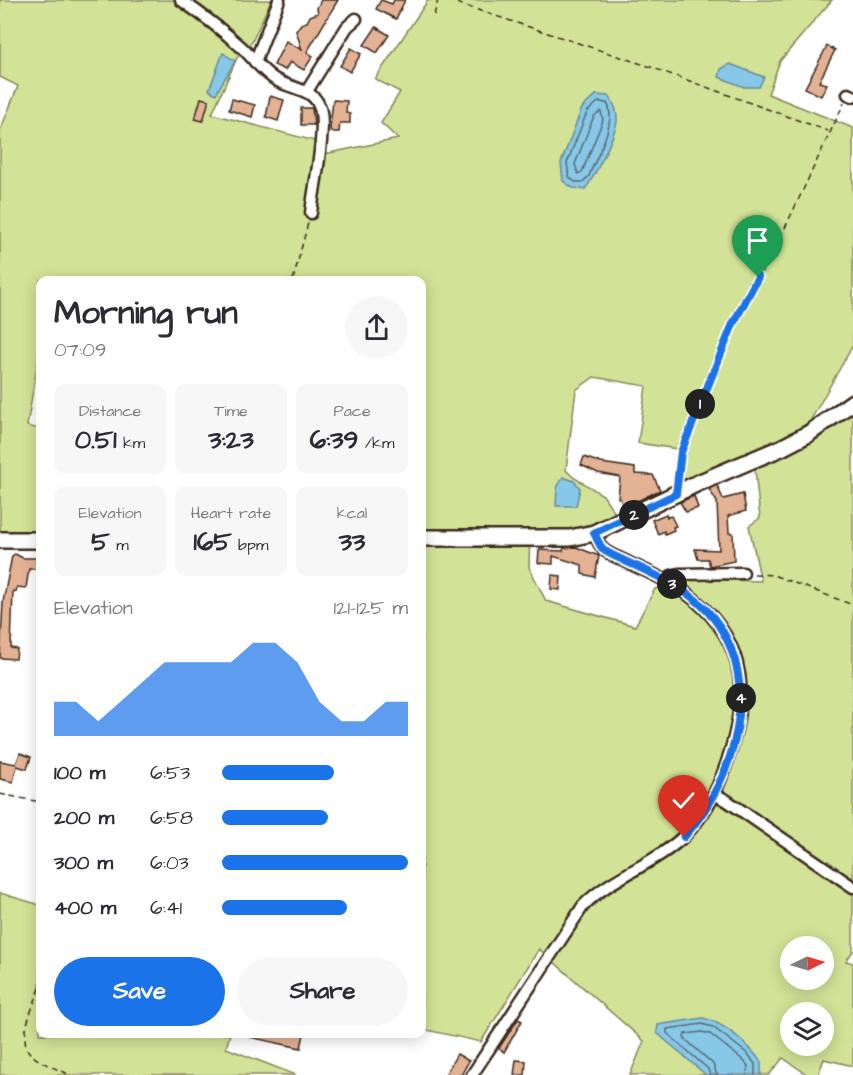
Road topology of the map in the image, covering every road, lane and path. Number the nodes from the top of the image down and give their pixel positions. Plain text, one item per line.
1 (181, 0) edge
2 (279, 0) edge
3 (438, 0) edge
4 (447, 0) edge
5 (434, 15) dead end
6 (356, 19) dead end
7 (255, 62) junction
8 (308, 91) junction
9 (851, 95) edge
10 (829, 132) junction
11 (311, 213) joint
12 (294, 276) edge
13 (853, 402) edge
14 (676, 494) junction
15 (588, 535) junction
16 (426, 538) edge
17 (36, 540) edge
18 (0, 541) edge
19 (743, 573) joint
20 (666, 581) junction
21 (853, 605) edge
22 (0, 794) edge
23 (714, 794) junction
24 (36, 801) edge
25 (853, 887) edge
26 (36, 1000) edge
27 (475, 1070) edge
28 (70, 1075) edge

1 - 7 street
2 - 7 street
3 - 5 path
4 - 10 path
6 - 8 street
7 - 8 street
8 - 11 street
9 - 10 path
10 - 14 path
11 - 12 path
13 - 14 street
14 - 15 street
15 - 16 street
15 - 20 street
17 - 18 street
19 - 20 street
19 - 21 path
20 - 23 street
22 - 24 path
23 - 25 street
23 - 27 street
26 - 28 path

